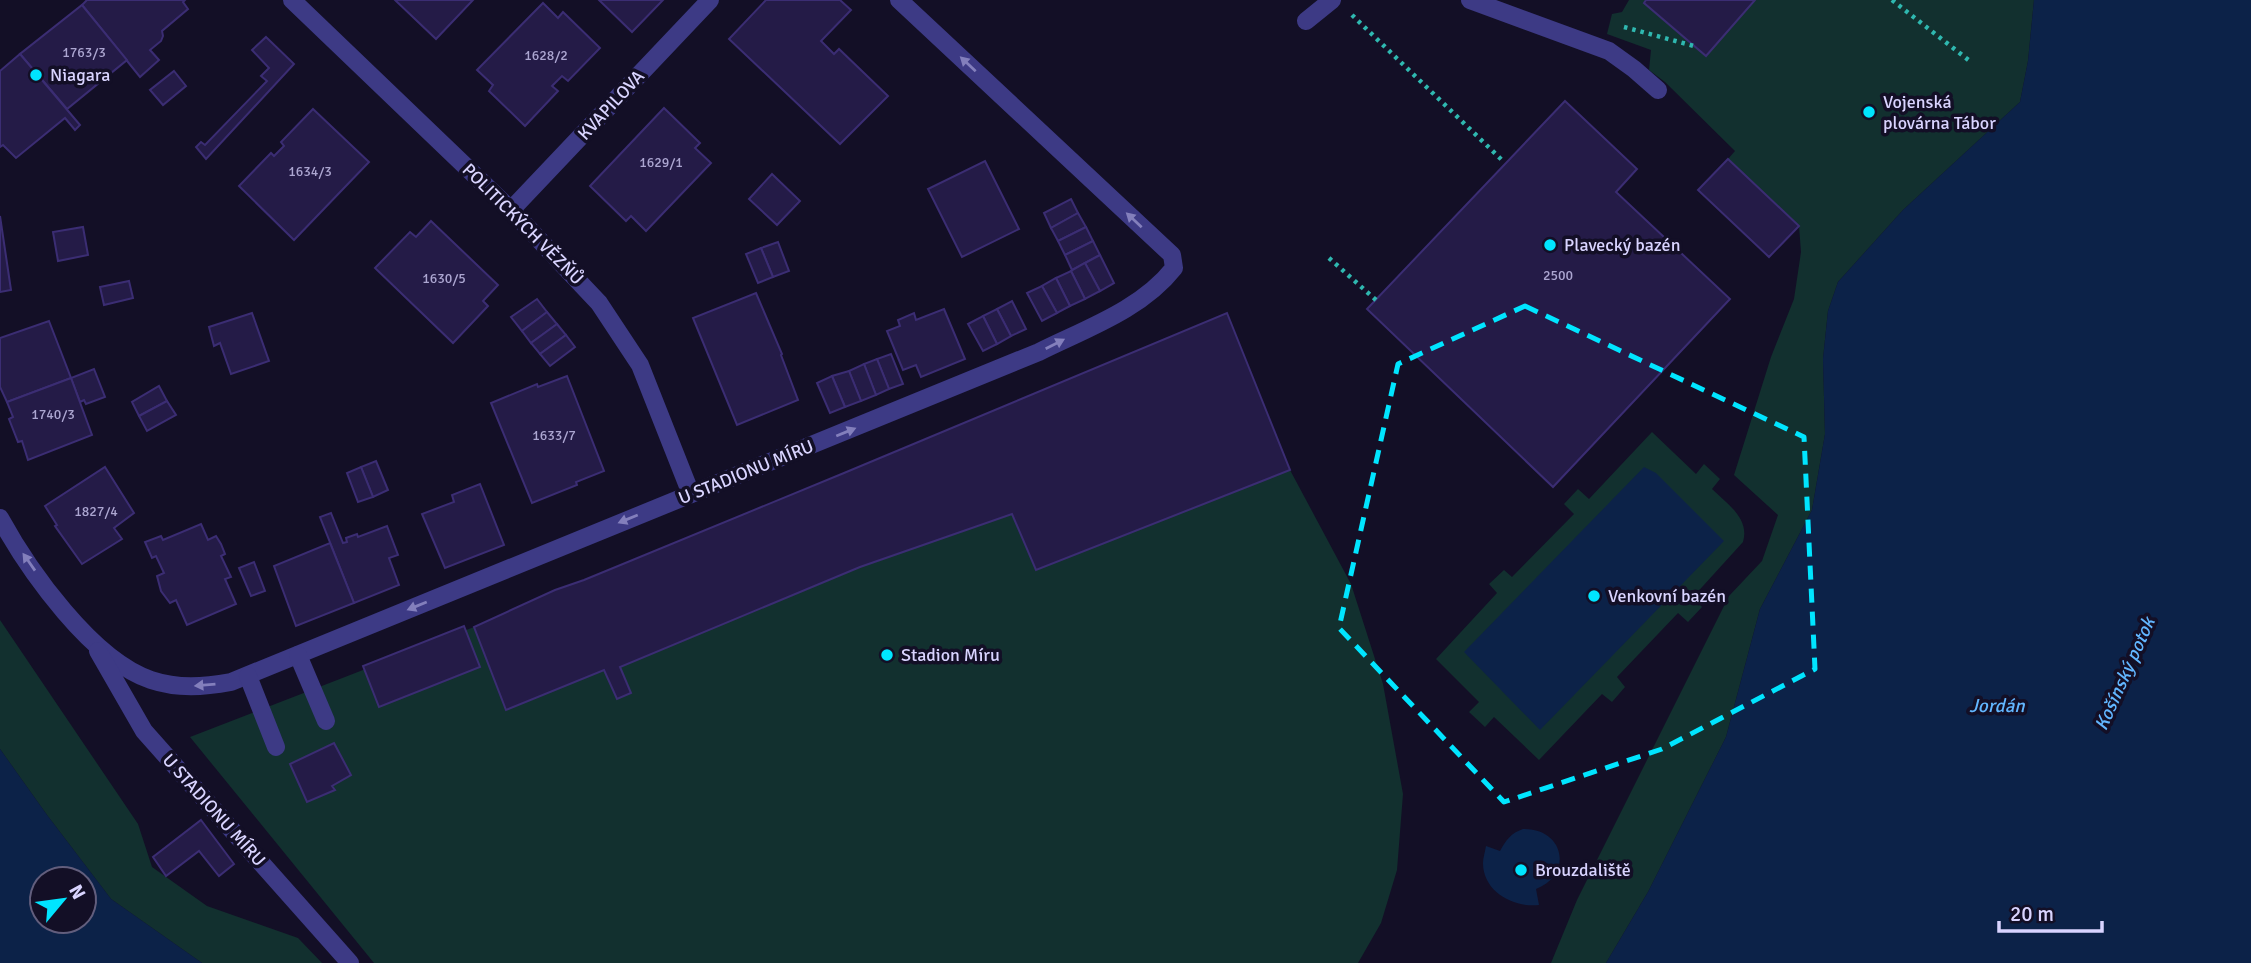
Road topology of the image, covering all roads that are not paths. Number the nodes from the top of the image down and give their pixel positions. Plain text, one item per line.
1 (292, 0) edge
2 (710, 0) edge
3 (900, 0) edge
4 (1470, 0) edge
5 (1339, 5) edge
6 (1306, 21) dead end
7 (1658, 90) dead end
8 (511, 210) junction
9 (691, 494) junction
10 (0, 518) edge
11 (95, 645) junction
12 (298, 655) junction
13 (248, 676) junction
14 (326, 721) dead end
15 (276, 747) dead end
16 (350, 963) edge

1 - 8 street, POLITICKÝCH VĚZŇŮ
2 - 8 street, KVAPILOVA
9 -> 3 street, U STADIONU MÍRU
4 - 7 street
5 - 6 street
8 - 9 street, POLITICKÝCH VĚZŇŮ
9 -> 12 street, U STADIONU MÍRU
11 -> 10 street, U STADIONU MÍRU
13 -> 11 street, U STADIONU MÍRU
11 - 16 street, U STADIONU MÍRU
12 - 13 street, U STADIONU MÍRU
12 - 14 street
13 - 15 street

